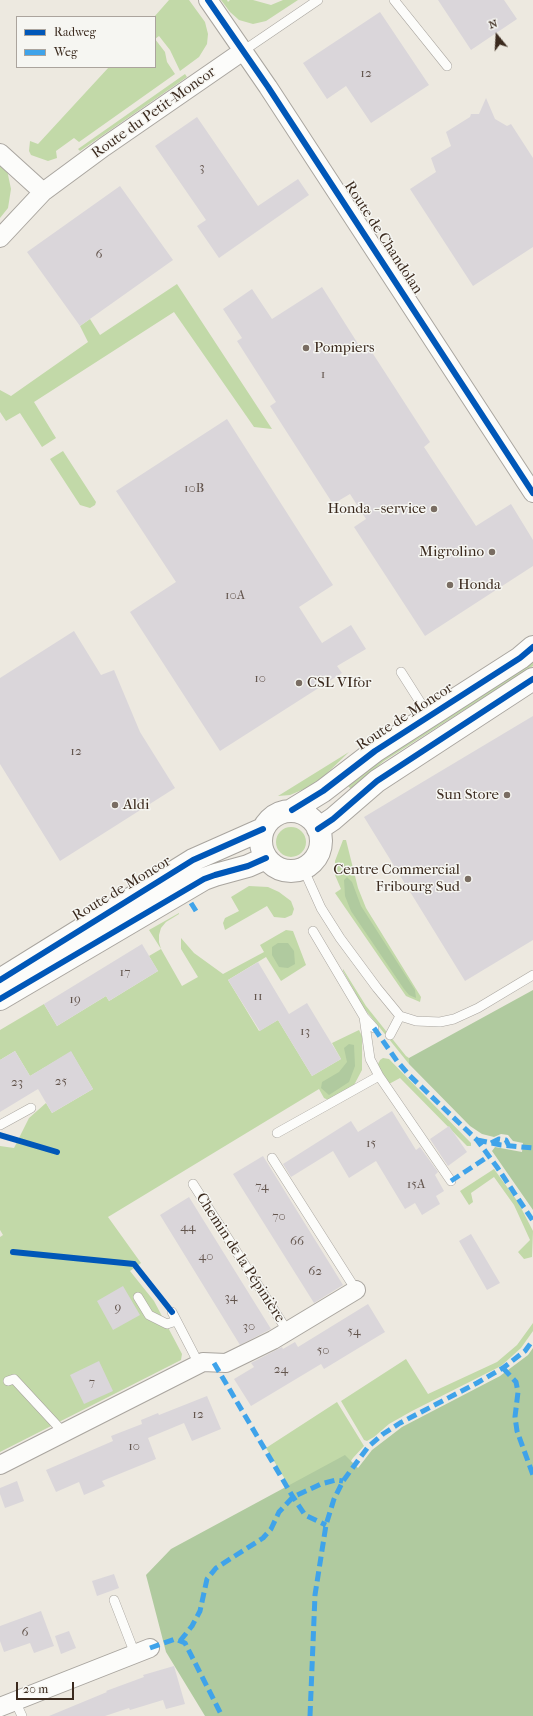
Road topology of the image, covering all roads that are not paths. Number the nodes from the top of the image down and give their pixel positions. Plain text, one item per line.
1 (208, 0) edge
2 (318, 0) edge
3 (394, 0) edge
4 (243, 51) junction
5 (447, 66) dead end
6 (0, 153) edge
7 (43, 192) junction
8 (0, 238) edge
9 (533, 492) edge
10 (533, 647) edge
11 (401, 672) dead end
12 (533, 679) edge
13 (429, 716) junction
14 (292, 810) junction
15 (263, 829) junction
16 (318, 829) junction
17 (266, 858) junction
18 (303, 868) junction
19 (312, 931) dead end
20 (533, 975) edge
21 (0, 980) edge
22 (0, 999) edge
23 (400, 1016) junction
24 (364, 1017) junction
25 (374, 1028) dead end
26 (390, 1035) dead end
27 (379, 1076) junction
28 (31, 1108) dead end
29 (0, 1125) edge
30 (277, 1133) dead end
31 (272, 1158) dead end
32 (451, 1182) dead end
33 (193, 1184) dead end
34 (356, 1290) joint
35 (138, 1297) dead end
36 (172, 1312) dead end
37 (176, 1321) junction
38 (288, 1332) junction
39 (199, 1364) junction
40 (8, 1381) dead end
41 (64, 1433) junction
42 (0, 1465) edge
43 (114, 1600) dead end
44 (143, 1651) joint
45 (12, 1708) edge

1 - 4 street, Route de Chandolan
2 - 4 lane, Route du Petit-Moncor
3 - 5 lane
4 - 7 street, Route du Petit-Moncor
4 - 9 street, Route de Chandolan
6 - 7 street
7 - 8 street, Route du Petit-Moncor
10 - 13 main road, Route de Moncor
11 - 13 lane
12 - 16 main road
13 - 14 main road, Route de Moncor
14 - 15 main road
14 - 16 main road
15 - 17 main road
15 - 21 main road, Route de Moncor
16 - 18 main road
17 - 18 main road
17 - 22 main road
18 - 23 lane
19 - 24 lane
20 - 23 lane
23 - 26 lane
24 - 25 lane
24 - 27 lane
27 - 30 lane
27 - 32 lane
28 - 29 lane
31 - 34 lane, Chemin de la Pépinière
33 - 38 lane, Chemin de la Pépinière
34 - 38 street, Chemin de la Pépinière
35 - 37 lane
36 - 37 lane
37 - 39 lane
38 - 39 street, Chemin de la Pépinière
39 - 41 street, Chemin de la Pépinière
40 - 41 lane
41 - 42 street, Chemin de la Pépinière
43 - 44 lane
44 - 45 street

